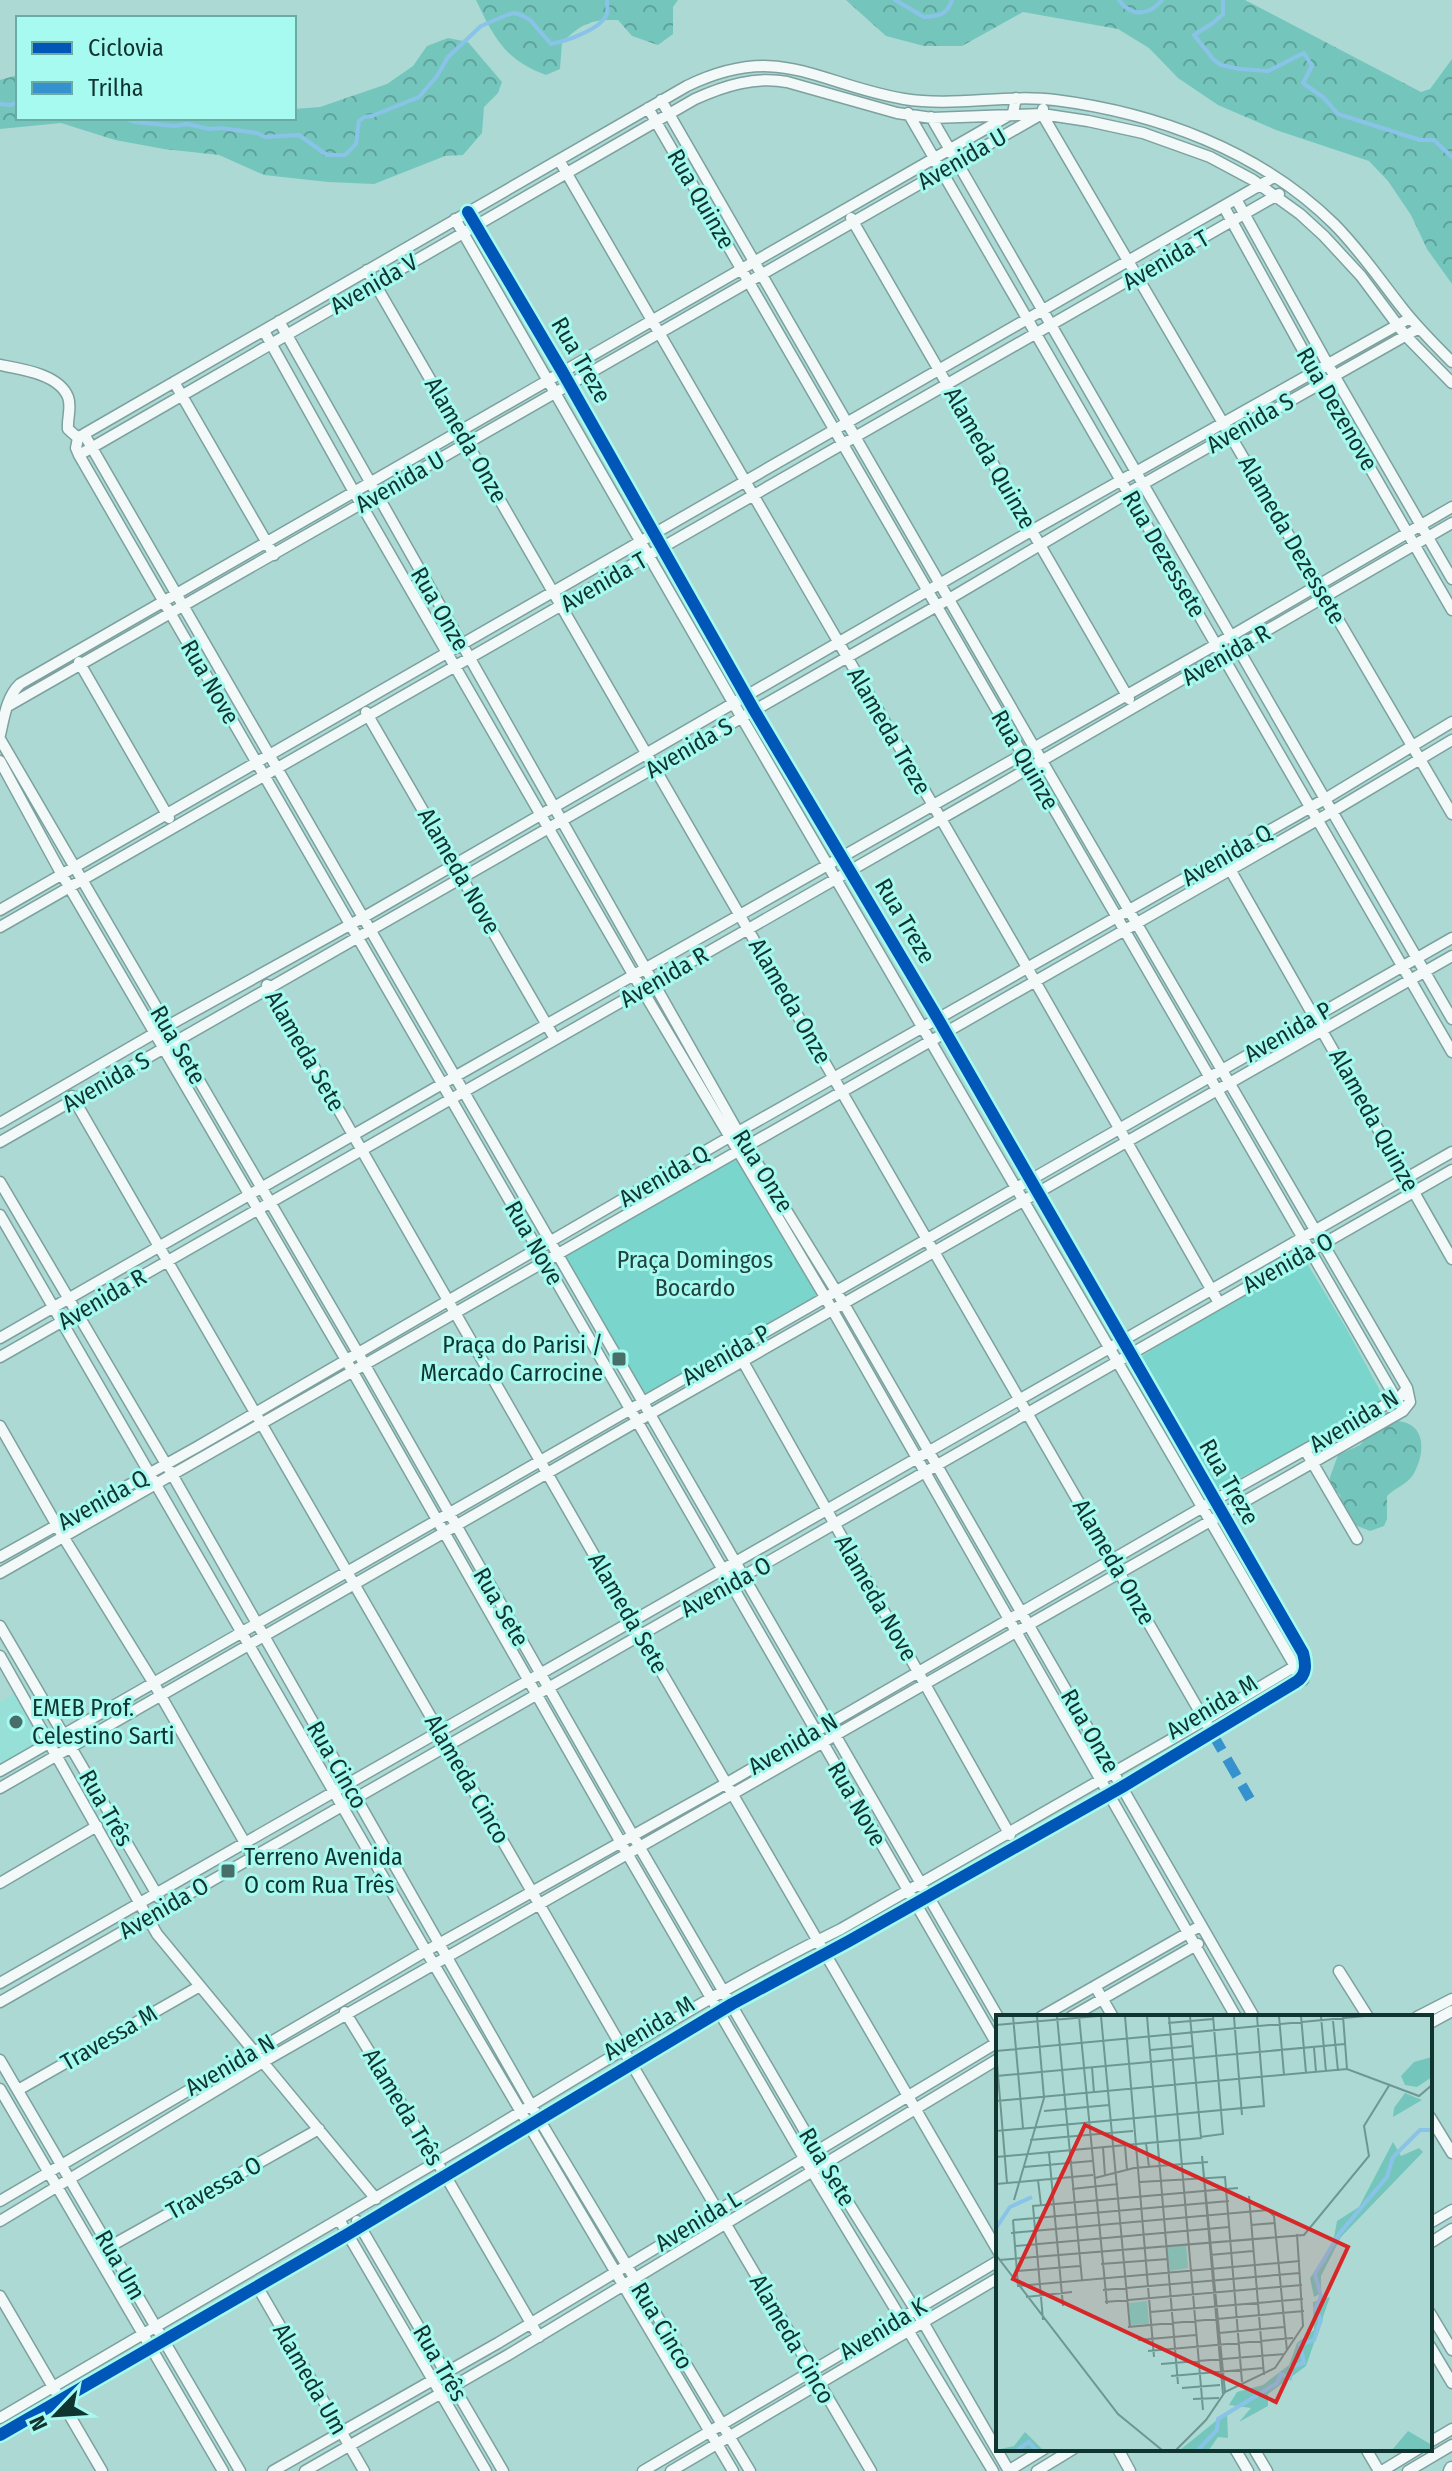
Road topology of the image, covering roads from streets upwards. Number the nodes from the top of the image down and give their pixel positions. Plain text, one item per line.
1 (899, 98) junction
2 (1016, 98) junction
3 (1044, 99) junction
4 (661, 100) junction
5 (922, 101) junction
6 (648, 108) junction
7 (669, 113) junction
8 (1013, 113) junction
9 (1042, 114) junction
10 (909, 115) junction
11 (932, 118) junction
12 (656, 121) junction
13 (950, 149) junction
14 (934, 158) junction
15 (559, 160) junction
16 (958, 162) junction
17 (941, 171) junction
18 (566, 173) junction
19 (1274, 177) junction
20 (1260, 185) junction
21 (1290, 187) junction
22 (1274, 197) junction
23 (1236, 199) junction
24 (1224, 207) junction
25 (845, 209) junction
26 (468, 212) junction
27 (1244, 214) junction
28 (455, 219) junction
29 (1232, 221) junction
30 (853, 222) junction
31 (475, 226) junction
32 (463, 233) junction
33 (754, 261) junction
34 (1129, 262) junction
35 (741, 268) junction
36 (367, 270) junction
37 (762, 274) junction
38 (1137, 276) junction
39 (749, 282) junction
40 (375, 284) junction
41 (1044, 311) junction
42 (1410, 318) junction
43 (651, 320) junction
44 (1028, 320) junction
45 (279, 321) junction
46 (1397, 325) junction
47 (1052, 326) junction
48 (1419, 328) junction
49 (264, 331) junction
50 (659, 333) junction
51 (1037, 334) junction
52 (1405, 335) junction
53 (286, 336) junction
54 (271, 344) junction
55 (1452, 362) edge
56 (1327, 363) junction
57 (0, 365) edge
58 (562, 371) junction
59 (939, 371) junction
60 (1314, 371) junction
61 (1334, 376) junction
62 (548, 379) junction
63 (174, 382) junction
64 (1321, 383) junction
65 (1452, 383) edge
66 (570, 385) junction
67 (947, 385) junction
68 (555, 393) junction
69 (181, 395) junction
70 (1223, 423) junction
71 (848, 424) junction
72 (461, 430) junction
73 (835, 431) junction
74 (1230, 434) junction
75 (81, 436) junction
76 (856, 438) junction
77 (468, 443) junction
78 (843, 445) junction
79 (92, 447) junction
80 (79, 455) junction
81 (1136, 472) junction
82 (1122, 480) junction
83 (368, 483) junction
84 (745, 483) junction
85 (1143, 484) junction
86 (354, 492) junction
87 (1129, 493) junction
88 (376, 495) junction
89 (753, 496) junction
90 (361, 504) junction
91 (1452, 507) edge
92 (1452, 523) edge
93 (1421, 525) junction
94 (1031, 531) junction
95 (1407, 533) junction
96 (654, 535) junction
97 (1428, 537) junction
98 (266, 541) junction
99 (641, 543) junction
100 (1414, 545) junction
101 (1040, 546) junction
102 (662, 548) junction
103 (274, 555) junction
104 (648, 556) junction
105 (1452, 579) edge
106 (940, 584) junction
107 (1318, 585) junction
108 (927, 591) junction
109 (177, 593) junction
110 (553, 593) junction
111 (1325, 597) junction
112 (949, 599) junction
113 (163, 601) junction
114 (561, 606) junction
115 (936, 606) junction
116 (184, 607) junction
117 (1452, 610) edge
118 (171, 615) junction
119 (1231, 636) junction
120 (838, 642) junction
121 (1217, 644) junction
122 (460, 645) junction
123 (1238, 648) junction
124 (74, 652) junction
125 (448, 653) junction
126 (1224, 656) junction
127 (847, 657) junction
128 (469, 659) junction
129 (81, 665) junction
130 (456, 666) junction
131 (746, 695) junction
132 (1126, 695) junction
133 (361, 703) junction
134 (734, 703) junction
135 (8, 706) junction
136 (1134, 708) junction
137 (754, 710) junction
138 (369, 716) junction
139 (742, 718) junction
140 (1452, 722) edge
141 (0, 734) edge
142 (1452, 740) edge
143 (1034, 748) junction
144 (1413, 748) junction
145 (646, 753) junction
146 (270, 755) junction
147 (1021, 755) junction
148 (0, 761) edge
149 (1042, 761) junction
150 (1421, 761) junction
151 (256, 763) junction
152 (277, 768) junction
153 (654, 768) junction
154 (1029, 768) junction
155 (264, 775) junction
156 (1325, 799) junction
157 (553, 806) junction
158 (932, 806) junction
159 (1311, 806) junction
160 (1333, 811) junction
161 (166, 814) junction
162 (540, 814) junction
163 (1452, 814) edge
164 (940, 819) junction
165 (1319, 819) junction
166 (562, 820) junction
167 (174, 826) junction
168 (549, 828) junction
169 (1223, 857) junction
170 (841, 858) junction
171 (455, 864) junction
172 (829, 865) junction
173 (73, 867) junction
174 (1230, 870) junction
175 (850, 871) junction
176 (61, 873) junction
177 (463, 878) junction
178 (836, 879) junction
179 (81, 880) junction
180 (69, 887) junction
181 (0, 910) edge
182 (1130, 911) junction
183 (739, 916) junction
184 (364, 917) junction
185 (1117, 918) junction
186 (1137, 923) junction
187 (350, 924) junction
188 (0, 927) edge
189 (747, 929) junction
190 (1125, 930) junction
191 (372, 931) junction
192 (358, 938) junction
193 (1452, 938) edge
194 (1452, 956) edge
195 (1417, 959) junction
196 (1403, 966) junction
197 (647, 968) junction
198 (1028, 969) junction
199 (1424, 971) junction
200 (261, 974) junction
201 (634, 976) junction
202 (1411, 979) junction
203 (1034, 981) junction
204 (655, 982) junction
205 (269, 988) junction
206 (642, 989) junction
207 (1315, 1017) junction
208 (938, 1019) junction
209 (1452, 1019) edge
210 (547, 1024) junction
211 (167, 1027) junction
212 (923, 1027) junction
213 (1323, 1030) junction
214 (945, 1032) junction
215 (155, 1033) junction
216 (555, 1039) junction
217 (931, 1040) junction
218 (175, 1041) junction
219 (164, 1048) junction
220 (1452, 1052) edge
221 (1223, 1069) junction
222 (456, 1076) junction
223 (1209, 1077) junction
224 (835, 1078) junction
225 (1230, 1082) junction
226 (442, 1084) junction
227 (65, 1085) junction
228 (1216, 1089) junction
229 (465, 1091) junction
230 (842, 1091) junction
231 (451, 1099) junction
232 (74, 1100) junction
233 (0, 1123) edge
234 (1119, 1128) junction
235 (733, 1135) junction
236 (354, 1136) junction
237 (0, 1142) edge
238 (1126, 1142) junction
239 (742, 1148) junction
240 (362, 1150) junction
241 (1452, 1152) edge
242 (1452, 1170) edge
243 (1407, 1179) junction
244 (1030, 1180) junction
245 (0, 1182) edge
246 (1017, 1188) junction
247 (262, 1189) junction
248 (1414, 1192) junction
249 (1037, 1194) junction
250 (249, 1195) junction
251 (1024, 1201) junction
252 (270, 1202) junction
253 (257, 1209) junction
254 (0, 1215) edge
255 (1317, 1231) junction
256 (927, 1238) junction
257 (1303, 1239) junction
258 (551, 1241) junction
259 (1324, 1244) junction
260 (159, 1247) junction
261 (537, 1250) junction
262 (1310, 1251) junction
263 (935, 1252) junction
264 (559, 1254) junction
265 (1452, 1259) edge
266 (167, 1261) junction
267 (545, 1262) junction
268 (1211, 1289) junction
269 (836, 1290) junction
270 (825, 1297) junction
271 (69, 1298) junction
272 (449, 1300) junction
273 (1219, 1303) junction
274 (844, 1304) junction
275 (54, 1307) junction
276 (832, 1311) junction
277 (77, 1313) junction
278 (456, 1313) junction
279 (62, 1321) junction
280 (0, 1338) edge
281 (1122, 1341) junction
282 (1109, 1348) junction
283 (736, 1350) junction
284 (358, 1353) junction
285 (1130, 1355) junction
286 (0, 1357) edge
287 (346, 1360) junction
288 (743, 1362) junction
289 (1118, 1362) junction
290 (365, 1365) junction
291 (353, 1373) junction
292 (1407, 1388) junction
293 (1019, 1398) junction
294 (1396, 1399) junction
295 (644, 1403) junction
296 (630, 1410) junction
297 (1403, 1411) junction
298 (255, 1413) junction
299 (650, 1414) junction
300 (1028, 1414) junction
301 (637, 1421) junction
302 (261, 1425) junction
303 (0, 1426) edge
304 (1305, 1450) junction
305 (929, 1451) junction
306 (917, 1459) junction
307 (542, 1461) junction
308 (1313, 1463) junction
309 (166, 1464) junction
310 (937, 1465) junction
311 (924, 1472) junction
312 (151, 1473) junction
313 (548, 1473) junction
314 (173, 1476) junction
315 (158, 1484) junction
316 (1215, 1500) junction
317 (1202, 1508) junction
318 (827, 1510) junction
319 (448, 1513) junction
320 (1223, 1515) junction
321 (435, 1520) junction
322 (1210, 1522) junction
323 (835, 1525) junction
324 (57, 1526) junction
325 (455, 1526) junction
326 (443, 1533) junction
327 (64, 1538) junction
328 (1357, 1539) dead end
329 (0, 1557) edge
330 (1113, 1560) junction
331 (735, 1563) junction
332 (723, 1571) junction
333 (347, 1572) junction
334 (0, 1573) edge
335 (1120, 1574) junction
336 (743, 1577) junction
337 (354, 1585) junction
338 (731, 1585) junction
339 (1022, 1613) junction
340 (1009, 1621) junction
341 (256, 1623) junction
342 (633, 1623) junction
343 (1029, 1625) junction
344 (0, 1626) edge
345 (242, 1631) junction
346 (1016, 1633) junction
347 (640, 1635) junction
348 (264, 1637) junction
349 (250, 1645) junction
350 (1303, 1653) junction
351 (0, 1656) edge
352 (200, 1656) junction
353 (1294, 1667) junction
354 (207, 1669) junction
355 (918, 1672) junction
356 (540, 1675) junction
357 (1302, 1679) junction
358 (153, 1682) junction
359 (528, 1682) junction
360 (926, 1685) junction
361 (547, 1688) junction
362 (535, 1694) junction
363 (161, 1695) junction
364 (1205, 1720) junction
365 (828, 1725) junction
366 (815, 1731) junction
367 (440, 1732) junction
368 (1212, 1733) junction
369 (63, 1734) junction
370 (835, 1737) junction
371 (50, 1742) junction
372 (823, 1744) junction
373 (448, 1746) junction
374 (72, 1748) junction
375 (58, 1755) junction
376 (0, 1771) edge
377 (1113, 1772) junction
378 (1100, 1781) junction
379 (727, 1783) junction
380 (349, 1786) junction
381 (1122, 1787) junction
382 (0, 1788) edge
383 (335, 1793) junction
384 (1108, 1794) junction
385 (734, 1795) junction
386 (356, 1798) junction
387 (343, 1806) junction
388 (97, 1826) junction
389 (1009, 1832) junction
390 (632, 1835) junction
391 (620, 1841) junction
392 (245, 1843) junction
393 (1016, 1846) junction
394 (640, 1848) junction
395 (628, 1855) junction
396 (253, 1857) junction
397 (0, 1883) edge
398 (920, 1884) junction
399 (532, 1891) junction
400 (907, 1891) junction
401 (157, 1895) junction
402 (927, 1897) junction
403 (140, 1904) junction
404 (914, 1904) junction
405 (540, 1905) junction
406 (164, 1907) junction
407 (147, 1917) junction
408 (1200, 1926) junction
409 (1186, 1933) junction
410 (1208, 1939) junction
411 (818, 1940) junction
412 (439, 1944) junction
413 (1194, 1947) junction
414 (426, 1951) junction
415 (827, 1953) junction
416 (447, 1958) junction
417 (435, 1964) junction
418 (1339, 1971) dead end
419 (0, 1983) edge
420 (200, 1986) junction
421 (1095, 1986) junction
422 (724, 1991) junction
423 (713, 1998) junction
424 (1103, 1999) junction
425 (1452, 1999) edge
426 (0, 2002) edge
427 (339, 2002) junction
428 (732, 2004) junction
429 (720, 2010) junction
430 (1452, 2011) edge
431 (347, 2015) junction
432 (997, 2015) edge
433 (1044, 2015) edge
434 (1075, 2015) edge
435 (1112, 2015) edge
436 (1235, 2015) edge
437 (1253, 2015) edge
438 (1367, 2015) edge
439 (1421, 2015) edge
440 (1432, 2022) edge
441 (996, 2042) edge
442 (996, 2045) edge
443 (254, 2051) junction
444 (624, 2051) junction
445 (0, 2060) edge
446 (996, 2060) edge
447 (263, 2062) junction
448 (631, 2064) junction
449 (0, 2089) edge
450 (18, 2090) junction
451 (908, 2096) junction
452 (527, 2109) junction
453 (916, 2109) junction
454 (1432, 2120) edge
455 (534, 2122) junction
456 (319, 2129) junction
457 (817, 2150) junction
458 (1452, 2153) edge
459 (804, 2158) junction
460 (436, 2163) junction
461 (61, 2164) junction
462 (824, 2164) junction
463 (813, 2171) junction
464 (49, 2172) junction
465 (445, 2175) junction
466 (69, 2179) junction
467 (57, 2187) junction
468 (376, 2199) junction
469 (0, 2201) edge
470 (717, 2210) junction
471 (1452, 2210) edge
472 (353, 2213) junction
473 (0, 2221) edge
474 (340, 2221) junction
475 (1432, 2222) edge
476 (725, 2224) junction
477 (361, 2226) junction
478 (1452, 2229) edge
479 (348, 2234) junction
480 (1432, 2242) edge
481 (109, 2247) junction
482 (996, 2248) edge
483 (996, 2262) edge
484 (626, 2265) junction
485 (616, 2271) junction
486 (635, 2278) junction
487 (996, 2279) edge
488 (623, 2285) junction
489 (257, 2286) junction
490 (0, 2296) edge
491 (915, 2310) junction
492 (1432, 2316) edge
493 (901, 2318) junction
494 (923, 2322) junction
495 (531, 2323) junction
496 (155, 2327) junction
497 (909, 2331) junction
498 (144, 2334) junction
499 (539, 2337) junction
500 (163, 2340) junction
501 (152, 2348) junction
502 (1432, 2349) edge
503 (1452, 2350) edge
504 (446, 2372) junction
505 (811, 2372) junction
506 (433, 2379) junction
507 (1452, 2383) edge
508 (818, 2385) junction
509 (453, 2386) junction
510 (53, 2387) junction
511 (441, 2394) junction
512 (61, 2400) junction
513 (0, 2418) edge
514 (721, 2424) junction
515 (1452, 2429) edge
516 (341, 2431) junction
517 (710, 2431) junction
518 (0, 2435) edge
519 (729, 2437) junction
520 (1432, 2441) edge
521 (718, 2443) junction
522 (349, 2445) junction
523 (1452, 2445) edge
524 (996, 2450) edge
525 (997, 2451) edge
526 (1041, 2451) edge
527 (1070, 2451) edge
528 (1119, 2451) edge
529 (1236, 2451) edge
530 (1255, 2451) edge
531 (1367, 2451) edge
532 (1415, 2451) edge
533 (102, 2471) edge
534 (223, 2471) edge
535 (240, 2471) edge
536 (273, 2471) edge
537 (305, 2471) edge
538 (364, 2471) edge
539 (486, 2471) edge
540 (503, 2471) edge
541 (643, 2471) edge
542 (671, 2471) edge
543 (733, 2471) edge
544 (750, 2471) edge
545 (871, 2471) edge
546 (993, 2471) edge
547 (1008, 2471) edge
548 (1037, 2471) edge
549 (1130, 2471) edge
550 (1248, 2471) edge
551 (1267, 2471) edge
552 (1380, 2471) edge
553 (1408, 2471) edge

1 - 4 street, Avenida V
1 - 5 street, Avenida V
1 - 10 street, Rua Dezessete
2 - 3 street, Avenida V
2 - 5 street, Avenida V
2 - 8 street, Avenida U
3 - 9 street
3 - 19 street, Avenida V
4 - 6 street, Avenida V
4 - 7 street, Rua Quinze
5 - 11 street, Rua Dezessete
6 - 12 street, Rua Quinze
6 - 15 street, Avenida V
7 - 10 street, Avenida V
7 - 12 street, Avenida V
7 - 33 street, Rua Quinze
8 - 9 street, Avenida V
8 - 11 street, Avenida V
8 - 13 street, Avenida U
9 - 16 street, Avenida U
9 - 20 street, Avenida V
9 - 34 street, Alameda Dezessete
10 - 11 street, Avenida V
10 - 14 street, Rua Dezessete
11 - 13 street, Rua Dezessete
12 - 18 street, Avenida V
12 - 35 street, Rua Quinze
13 - 14 street, Avenida U
13 - 16 street, Rua Dezessete
14 - 17 street, Rua Dezessete
14 - 25 street, Avenida U
15 - 18 street, Alameda Treze
15 - 26 street, Avenida V
16 - 17 street, Avenida U
16 - 41 street, Rua Dezessete
17 - 30 street, Avenida U
17 - 44 street, Rua Dezessete
18 - 31 street, Avenida V
18 - 43 street, Alameda Treze
19 - 20 street, Avenida T
19 - 21 street, Avenida V
20 - 22 street, Avenida V
20 - 23 street, Avenida T
21 - 22 street, Avenida T
21 - 42 street, Avenida V
22 - 27 street, Avenida T
22 - 46 street, Avenida V
23 - 24 street, Avenida T
23 - 27 street, Rua Dezenove
24 - 29 street, Rua Dezenove
24 - 34 street, Avenida T
25 - 30 street, Alameda Quinze
25 - 33 street, Avenida U
26 - 28 street, Avenida V
26 - 31 street, Rua Treze
27 - 29 street, Avenida T
27 - 56 street, Rua Dezenove
28 - 32 street, Rua Treze
28 - 36 street, Avenida V
29 - 38 street, Avenida T
29 - 60 street, Rua Dezenove
30 - 37 street, Avenida U
30 - 59 street, Alameda Quinze
31 - 32 street, Avenida V
31 - 58 street, Rua Treze
32 - 40 street, Avenida V
32 - 62 street, Rua Treze
33 - 35 street, Avenida U
33 - 37 street, Rua Quinze
34 - 38 street, Alameda Dezessete
34 - 41 street, Avenida T
35 - 39 street, Rua Quinze
35 - 43 street, Avenida U
36 - 40 street, Alameda Onze
36 - 45 street, Avenida V
37 - 39 street, Avenida U
37 - 71 street, Rua Quinze
38 - 47 street, Avenida T
38 - 70 street, Alameda Dezessete
39 - 50 street, Avenida U
39 - 73 street, Rua Quinze
40 - 53 street, Avenida V
40 - 72 street, Alameda Onze
41 - 44 street, Avenida T
41 - 47 street, Rua Dezessete
42 - 46 street, Avenida S
42 - 48 street, Avenida V
43 - 50 street, Alameda Treze
43 - 58 street, Avenida U
44 - 51 street, Rua Dezessete
44 - 59 street, Avenida T
45 - 49 street, Avenida V
45 - 53 street, Rua Onze
46 - 52 street, Avenida V
46 - 56 street, Avenida S
47 - 51 street, Avenida T
47 - 81 street, Rua Dezessete
48 - 52 street, Avenida S
48 - 55 street, Avenida V
49 - 54 street, Rua Onze
49 - 63 street, Avenida V
50 - 66 street, Avenida U
50 - 84 street, Alameda Treze
51 - 67 street, Avenida T
51 - 82 street, Rua Dezessete
52 - 61 street, Avenida S
52 - 65 street, Avenida V
53 - 54 street, Avenida V
53 - 83 street, Rua Onze
54 - 69 street, Avenida V
54 - 86 street, Rua Onze
56 - 60 street, Avenida S
56 - 61 street, Rua Dezenove
57 - 75 street
58 - 62 street, Avenida U
58 - 66 street, Rua Treze
59 - 67 street, Alameda Quinze
59 - 71 street, Avenida T
60 - 64 street, Rua Dezenove
60 - 70 street, Avenida S
61 - 64 street, Avenida S
61 - 93 street, Rua Dezenove
62 - 68 street, Rua Treze
62 - 72 street, Avenida U
63 - 69 street
63 - 75 street, Avenida V
64 - 74 street, Avenida S
64 - 95 street, Rua Dezenove
66 - 68 street, Avenida U
66 - 96 street, Rua Treze
67 - 76 street, Avenida T
67 - 94 street, Alameda Quinze
68 - 77 street, Avenida U
68 - 99 street, Rua Treze
69 - 79 street, Avenida V
69 - 98 street
70 - 74 street, Alameda Dezessete
70 - 81 street, Avenida S
71 - 73 street, Avenida T
71 - 76 street, Rua Quinze
72 - 77 street, Alameda Onze
72 - 83 street, Avenida U
73 - 78 street, Rua Quinze
73 - 84 street, Avenida T
74 - 85 street, Avenida S
74 - 107 street, Alameda Dezessete
75 - 79 street, Rua Nove
75 - 80 street, Rua Nove
76 - 78 street, Avenida T
76 - 106 street, Rua Quinze
77 - 88 street, Avenida U
77 - 110 street, Alameda Onze
78 - 89 street, Avenida T
78 - 108 street, Rua Quinze
79 - 80 street, Avenida V
79 - 109 street, Rua Nove
80 - 113 street, Rua Nove
81 - 82 street, Avenida S
81 - 85 street, Rua Dezessete
82 - 87 street, Rua Dezessete
82 - 94 street, Avenida S
83 - 86 street, Avenida U
83 - 88 street, Rua Onze
84 - 89 street, Alameda Treze
84 - 96 street, Avenida T
85 - 87 street, Avenida S
85 - 119 street, Rua Dezessete
86 - 90 street, Rua Onze
86 - 98 street, Avenida U
87 - 101 street, Avenida S
87 - 121 street, Rua Dezessete
88 - 90 street, Avenida U
88 - 122 street, Rua Onze
89 - 102 street, Avenida T
89 - 120 street, Alameda Treze
90 - 103 street, Avenida U
90 - 125 street, Rua Onze
91 - 93 street, Avenida R
92 - 97 street, Avenida R
93 - 95 street, Avenida R
93 - 97 street, Rua Dezenove
94 - 101 street, Alameda Quinze
94 - 106 street, Avenida S
95 - 100 street, Rua Dezenove
95 - 107 street, Avenida R
96 - 99 street, Avenida T
96 - 102 street, Rua Treze
97 - 100 street, Avenida R
97 - 105 street, Rua Dezenove
98 - 103 street
98 - 109 street, Avenida U
99 - 104 street, Rua Treze
99 - 110 street, Avenida T
100 - 111 street, Avenida R
100 - 117 street, Rua Dezenove
101 - 112 street, Avenida S
101 - 132 street, Alameda Quinze
102 - 104 street, Avenida T
102 - 131 street, Rua Treze
103 - 116 street, Avenida U
104 - 114 street, Avenida T
104 - 134 street, Rua Treze
106 - 108 street, Avenida S
106 - 112 street, Rua Quinze
107 - 111 street, Alameda Dezessete
107 - 119 street, Avenida R
108 - 115 street, Rua Quinze
108 - 120 street, Avenida S
109 - 113 street, Avenida U
109 - 116 street, Rua Nove
110 - 114 street, Alameda Onze
110 - 122 street, Avenida T
111 - 123 street, Avenida R
111 - 144 street, Alameda Dezessete
112 - 115 street, Avenida S
112 - 143 street, Rua Quinze
113 - 118 street, Rua Nove
113 - 124 street, Avenida U
114 - 128 street, Avenida T
114 - 145 street, Alameda Onze
115 - 127 street, Avenida S
115 - 147 street, Rua Quinze
116 - 118 street, Avenida U
116 - 146 street, Rua Nove
118 - 129 street, Avenida U
118 - 151 street, Rua Nove
119 - 121 street, Avenida R
119 - 123 street, Rua Dezessete
120 - 127 street, Alameda Treze
120 - 131 street, Avenida S
121 - 126 street, Rua Dezessete
121 - 132 street, Avenida R
122 - 125 street, Avenida T
122 - 128 street, Rua Onze
123 - 126 street, Avenida R
123 - 156 street, Rua Dezessete
124 - 129 street
124 - 135 street, Avenida U
125 - 130 street, Rua Onze
125 - 133 street, Avenida T
126 - 136 street, Avenida R
126 - 159 street, Rua Dezessete
127 - 137 street, Avenida S
127 - 158 street, Alameda Treze
128 - 130 street, Avenida T
128 - 157 street, Rua Onze
129 - 135 street, Avenida U
129 - 161 street
130 - 138 street, Avenida T
130 - 162 street, Rua Onze
131 - 134 street, Avenida S
131 - 137 street, Rua Treze
132 - 136 street, Alameda Quinze
132 - 143 street, Avenida R
133 - 138 street, Alameda Nove
133 - 146 street, Avenida T
134 - 139 street, Rua Treze
134 - 145 street, Avenida S
135 - 141 street, Avenida U
136 - 149 street, Avenida R
137 - 139 street, Avenida S
137 - 170 street, Rua Treze
138 - 152 street, Avenida T
138 - 171 street, Alameda Nove
139 - 153 street, Avenida S
139 - 172 street, Rua Treze
140 - 144 street, Avenida Q
141 - 173 street, Rua Sete
142 - 150 street, Avenida Q
143 - 147 street, Avenida R
143 - 149 street, Rua Quinze
144 - 150 street, Alameda Dezessete
144 - 156 street, Avenida Q
145 - 153 street, Alameda Onze
145 - 157 street, Avenida S
146 - 151 street, Avenida T
146 - 152 street, Rua Nove
147 - 154 street, Rua Quinze
147 - 158 street, Avenida R
148 - 176 street, Rua Sete
149 - 154 street, Avenida R
149 - 182 street, Rua Quinze
150 - 160 street, Avenida Q
150 - 163 street, Alameda Dezessete
151 - 155 street, Rua Nove
151 - 161 street, Avenida T
152 - 155 street, Avenida T
152 - 184 street, Rua Nove
153 - 166 street, Avenida S
153 - 183 street, Alameda Onze
154 - 164 street, Avenida R
154 - 185 street, Rua Quinze
155 - 167 street, Avenida T
155 - 187 street, Rua Nove
156 - 159 street, Avenida Q
156 - 160 street, Rua Dezessete
157 - 162 street, Avenida S
157 - 166 street, Rua Onze
158 - 164 street, Alameda Treze
158 - 170 street, Avenida R
159 - 165 street, Rua Dezessete
159 - 169 street, Avenida Q
160 - 165 street, Avenida Q
160 - 195 street, Rua Dezessete
161 - 167 street
161 - 173 street, Avenida T
162 - 168 street, Rua Onze
162 - 171 street, Avenida S
164 - 175 street, Avenida R
164 - 198 street, Alameda Treze
165 - 174 street, Avenida Q
165 - 196 street, Rua Dezessete
166 - 168 street, Avenida S
166 - 197 street, Rua Onze
167 - 179 street, Avenida T
168 - 177 street, Avenida S
168 - 201 street, Rua Onze
169 - 174 street, Alameda Quinze
169 - 182 street, Avenida Q
170 - 172 street, Avenida R
170 - 175 street, Rua Treze
171 - 177 street, Alameda Nove
171 - 184 street, Avenida S
172 - 178 street, Rua Treze
172 - 183 street, Avenida R
173 - 176 street, Avenida T
173 - 179 street, Rua Sete
174 - 186 street, Avenida Q
174 - 207 street, Alameda Quinze
175 - 178 street, Avenida R
175 - 208 street, Rua Treze
176 - 180 street, Rua Sete
176 - 181 street, Avenida T
177 - 191 street, Avenida S
177 - 210 street, Alameda Nove
178 - 189 street, Avenida R
178 - 212 street, Rua Treze
179 - 180 street, Avenida T
179 - 211 street, Rua Sete
180 - 188 street, Avenida T
180 - 215 street, Rua Sete
182 - 185 street, Avenida Q
182 - 186 street, Rua Quinze
183 - 189 street, Alameda Onze
183 - 197 street, Avenida R
184 - 187 street, Avenida S
184 - 191 street, Rua Nove
185 - 190 street, Rua Quinze
185 - 198 street, Avenida Q
186 - 190 street, Avenida Q
186 - 221 street, Rua Quinze
187 - 192 street, Rua Nove
187 - 200 street, Avenida S
189 - 204 street, Avenida R
189 - 224 street, Alameda Onze
190 - 203 street, Avenida Q
190 - 223 street, Rua Quinze
191 - 192 street, Avenida S
191 - 222 street, Rua Nove
192 - 205 street, Avenida S
192 - 226 street, Rua Nove
193 - 195 street, Avenida P
194 - 199 street, Avenida P
195 - 196 street, Avenida P
195 - 199 street, Rua Dezessete
196 - 202 street, Rua Dezessete
196 - 207 street, Avenida P
197 - 201 street, Avenida R
197 - 204 street, Rua Onze
198 - 203 street, Alameda Treze
198 - 208 street, Avenida Q
199 - 202 street, Avenida P
199 - 209 street, Rua Dezessete
200 - 205 street, Alameda Sete
200 - 211 street, Avenida S
201 - 206 street, Rua Onze
201 - 210 street, Avenida R
202 - 213 street, Avenida P
202 - 220 street, Rua Dezessete
203 - 214 street, Avenida Q
203 - 234 street, Alameda Treze
204 - 206 street, Avenida R
204 - 235 street, Rua Onze
205 - 218 street, Avenida S
205 - 236 street, Alameda Sete
206 - 216 street, Avenida R
206 - 235 street, Rua Onze
207 - 213 street, Alameda Quinze
207 - 221 street, Avenida P
208 - 212 street, Avenida Q
208 - 214 street, Rua Treze
210 - 216 street, Alameda Nove
210 - 222 street, Avenida R
211 - 215 street, Avenida S
211 - 218 street, Rua Sete
212 - 217 street, Rua Treze
212 - 224 street, Avenida Q
213 - 225 street, Avenida P
213 - 243 street, Alameda Quinze
214 - 217 street, Avenida Q
214 - 244 street, Rua Treze
215 - 219 street, Rua Sete
215 - 227 street, Avenida S
216 - 229 street, Avenida R
217 - 230 street, Avenida Q
217 - 246 street, Rua Treze
218 - 219 street, Avenida S
218 - 247 street, Rua Sete
219 - 232 street, Avenida S
219 - 250 street, Rua Sete
221 - 223 street, Avenida P
221 - 225 street, Rua Quinze
222 - 226 street, Avenida R
222 - 229 street, Rua Nove
223 - 228 street, Rua Quinze
223 - 234 street, Avenida P
224 - 230 street, Alameda Onze
224 - 235 street, Avenida Q
225 - 228 street, Avenida P
225 - 255 street, Rua Quinze
226 - 231 street, Rua Nove
226 - 236 street, Avenida R
227 - 232 street, Alameda Cinco
227 - 233 street, Avenida S
228 - 238 street, Avenida P
228 - 257 street, Rua Quinze
229 - 231 street, Avenida R
229 - 258 street, Rua Nove
230 - 239 street, Avenida Q
230 - 256 street, Alameda Onze
231 - 240 street, Avenida R
231 - 261 street, Rua Nove
232 - 237 street, Avenida S
232 - 260 street, Alameda Cinco
234 - 238 street, Alameda Treze
234 - 244 street, Avenida P
235 - 239 street, Rua Onze
235 - 258 street, Avenida Q
236 - 240 street, Alameda Sete
236 - 247 street, Avenida R
238 - 249 street, Avenida P
238 - 268 street, Alameda Treze
239 - 264 street, Avenida Q
239 - 269 street, Rua Onze
239 - 270 street, Rua Onze
240 - 252 street, Avenida R
240 - 272 street, Alameda Sete
241 - 243 street, Avenida O
242 - 248 street, Avenida O
243 - 248 street, Alameda Quinze
243 - 255 street, Avenida O
244 - 246 street, Avenida P
244 - 249 street, Rua Treze
245 - 271 street, Rua Cinco
246 - 251 street, Rua Treze
246 - 256 street, Avenida P
247 - 250 street, Avenida R
247 - 252 street, Rua Sete
248 - 259 street, Avenida O
248 - 265 street, Alameda Quinze
249 - 251 street, Avenida P
249 - 281 street, Rua Treze
250 - 253 street, Rua Sete
250 - 260 street, Avenida R
251 - 263 street, Avenida P
251 - 282 street, Rua Treze
252 - 253 street, Avenida R
252 - 284 street, Rua Sete
253 - 266 street, Avenida R
253 - 287 street, Rua Sete
254 - 275 street, Rua Cinco
255 - 257 street, Avenida O
255 - 259 street, Rua Quinze
256 - 263 street, Alameda Onze
256 - 269 street, Avenida P
257 - 262 street, Rua Quinze
257 - 268 street, Avenida O
258 - 261 street, Avenida Q
258 - 264 street, Rua Nove
259 - 262 street, Avenida O
259 - 292 street, Rua Quinze
260 - 266 street, Alameda Cinco
260 - 271 street, Avenida R
261 - 267 street, Rua Nove
261 - 272 street, Avenida Q
262 - 273 street, Avenida O
262 - 294 street, Rua Quinze
263 - 274 street, Avenida P
263 - 293 street, Alameda Onze
264 - 267 street, Avenida Q
264 - 295 street, Rua Nove
266 - 277 street, Avenida R
266 - 298 street, Alameda Cinco
267 - 278 street, Avenida Q
267 - 296 street, Rua Nove
268 - 273 street, Alameda Treze
268 - 281 street, Avenida O
269 - 270 street, Avenida P
269 - 274 street, Rua Onze
270 - 276 street, Rua Onze
270 - 283 street, Avenida P
271 - 275 street, Avenida R
271 - 277 street, Rua Cinco
272 - 278 street, Alameda Sete
272 - 284 street, Avenida Q
273 - 285 street, Avenida O
274 - 276 street, Avenida P
274 - 305 street, Rua Onze
275 - 279 street, Rua Cinco
275 - 280 street, Avenida R
276 - 288 street, Avenida P
276 - 306 street, Rua Onze
277 - 279 street, Avenida R
277 - 309 street, Rua Cinco
278 - 290 street, Avenida Q
278 - 307 street, Alameda Sete
279 - 286 street, Avenida R
279 - 312 street, Rua Cinco
281 - 282 street, Avenida O
281 - 285 street, Rua Treze
282 - 289 street, Rua Treze
282 - 293 street, Avenida O
283 - 288 street, Alameda Nove
283 - 295 street, Avenida P
284 - 287 street, Avenida Q
284 - 290 street, Rua Sete
285 - 289 street, Avenida O
285 - 316 street, Rua Treze
287 - 291 street, Rua Sete
287 - 298 street, Avenida Q
288 - 299 street, Avenida P
288 - 318 street, Alameda Nove
289 - 300 street, Avenida O
289 - 317 street, Rua Treze
290 - 291 street, Avenida Q
290 - 319 street, Rua Sete
291 - 302 street, Avenida Q
291 - 321 street, Rua Sete
292 - 294 street, Avenida N
292 - 297 street, Avenida N
293 - 300 street, Alameda Onze
293 - 305 street, Avenida O
294 - 297 street, Rua Quinze
294 - 304 street, Avenida N
295 - 296 street, Avenida P
295 - 299 street, Rua Nove
296 - 301 street, Rua Nove
296 - 307 street, Avenida P
297 - 308 street, Avenida N
298 - 302 street, Alameda Cinco
298 - 309 street, Avenida Q
299 - 301 street, Avenida P
299 - 331 street, Rua Nove
300 - 310 street, Avenida O
300 - 330 street, Alameda Onze
301 - 313 street, Avenida P
301 - 332 street, Rua Nove
302 - 314 street, Avenida Q
302 - 333 street, Alameda Cinco
303 - 324 street
304 - 308 street
304 - 316 street, Avenida N
305 - 306 street, Avenida O
305 - 310 street, Rua Onze
306 - 311 street, Rua Onze
306 - 318 street, Avenida O
307 - 313 street, Alameda Sete
307 - 319 street, Avenida P
308 - 320 street, Avenida N
308 - 328 street
309 - 312 street, Avenida Q
309 - 314 street, Rua Cinco
310 - 311 street, Avenida O
310 - 339 street, Rua Onze
311 - 323 street, Avenida O
311 - 340 street, Rua Onze
312 - 315 street, Rua Cinco
312 - 324 street, Avenida Q
313 - 325 street, Avenida P
313 - 342 street, Alameda Sete
314 - 315 street, Avenida Q
314 - 341 street, Rua Cinco
315 - 327 street, Avenida Q
315 - 345 street, Rua Cinco
316 - 317 street, Avenida N
316 - 320 street, Rua Treze
317 - 322 street, Rua Treze
317 - 330 street, Avenida N
318 - 323 street, Alameda Nove
318 - 331 street, Avenida O
319 - 321 street, Avenida P
319 - 325 street, Rua Sete
320 - 322 street, Avenida N
320 - 350 street, Rua Treze
321 - 326 street, Rua Sete
321 - 333 street, Avenida P
322 - 335 street, Avenida N
322 - 353 street, Rua Treze
323 - 336 street, Avenida O
323 - 355 street, Alameda Nove
324 - 327 street
324 - 329 street, Avenida Q
325 - 326 street, Avenida P
325 - 356 street, Rua Sete
326 - 337 street, Avenida P
326 - 359 street, Rua Sete
327 - 334 street, Avenida Q
327 - 358 street
330 - 335 street, Alameda Onze
330 - 339 street, Avenida N
331 - 332 street, Avenida O
331 - 336 street, Rua Nove
332 - 338 street, Rua Nove
332 - 342 street, Avenida O
333 - 337 street, Alameda Cinco
333 - 341 street, Avenida P
335 - 343 street, Avenida N
335 - 364 street, Alameda Onze
336 - 338 street, Avenida O
336 - 365 street, Rua Nove
337 - 348 street, Avenida P
337 - 367 street, Alameda Cinco
338 - 347 street, Avenida O
338 - 366 street, Rua Nove
339 - 340 street, Avenida N
339 - 343 street, Rua Onze
340 - 346 street, Rua Onze
340 - 355 street, Avenida N
341 - 345 street, Avenida P
341 - 348 street, Rua Cinco
342 - 347 street, Alameda Sete
342 - 356 street, Avenida O
343 - 346 street, Avenida N
343 - 377 street, Rua Onze
344 - 369 street, Rua Três
345 - 349 street, Rua Cinco
345 - 352 street, Avenida P
346 - 360 street, Avenida N
346 - 378 street, Rua Onze
347 - 361 street, Avenida O
347 - 379 street, Alameda Sete
348 - 349 street, Avenida P
348 - 380 street, Rua Cinco
349 - 354 street, Avenida P
349 - 383 street, Rua Cinco
350 - 353 street, Avenida M
350 - 357 street
351 - 371 street, Rua Três
352 - 354 street
352 - 358 street, Avenida P
353 - 357 street, Rua Treze
353 - 364 street, Avenida M
354 - 363 street, Avenida P
355 - 360 street, Alameda Nove
355 - 365 street, Avenida N
356 - 359 street, Avenida O
356 - 361 street, Rua Sete
357 - 368 street, Avenida M
358 - 363 street
358 - 369 street, Avenida P
359 - 362 street, Rua Sete
359 - 367 street, Avenida O
360 - 370 street, Avenida N
360 - 389 street, Alameda Nove
361 - 362 street, Avenida O
361 - 390 street, Rua Sete
362 - 373 street, Avenida O
362 - 391 street, Rua Sete
363 - 374 street, Avenida P
363 - 392 street
364 - 368 street, Alameda Onze
364 - 377 street, Avenida M
365 - 366 street, Avenida N
365 - 370 street, Rua Nove
366 - 372 street, Rua Nove
366 - 379 street, Avenida N
367 - 373 street, Alameda Cinco
367 - 380 street, Avenida O
368 - 381 street, Avenida M
369 - 371 street, Avenida P
369 - 374 street, Rua Três
370 - 372 street, Avenida N
370 - 398 street, Rua Nove
371 - 375 street, Rua Três
371 - 376 street, Avenida P
372 - 385 street, Avenida N
372 - 400 street, Rua Nove
373 - 386 street, Avenida O
373 - 399 street, Alameda Cinco
374 - 375 street, Avenida P
374 - 401 street, Rua Três
375 - 382 street, Avenida P
375 - 388 street, Rua Três
377 - 378 street, Avenida M
377 - 381 street, Rua Onze
378 - 384 street, Rua Onze
378 - 389 street, Avenida M
379 - 385 street, Alameda Sete
379 - 390 street, Avenida N
380 - 383 street, Avenida O
380 - 386 street, Rua Cinco
381 - 384 street, Avenida M
381 - 408 street, Rua Onze
383 - 387 street, Rua Cinco
383 - 392 street, Avenida O
384 - 393 street, Avenida M
384 - 409 street, Rua Onze
385 - 394 street, Avenida N
385 - 411 street, Alameda Sete
386 - 387 street, Avenida O
386 - 412 street, Rua Cinco
387 - 396 street, Avenida O
387 - 414 street, Rua Cinco
388 - 397 street
388 - 403 street, Rua Três
389 - 393 street, Alameda Nove
389 - 398 street, Avenida M
390 - 391 street, Avenida N
390 - 394 street, Rua Sete
391 - 395 street, Rua Sete
391 - 399 street, Avenida N
392 - 396 street
392 - 401 street, Avenida O
393 - 402 street, Avenida M
394 - 395 street, Avenida N
394 - 422 street, Rua Sete
395 - 405 street, Avenida N
395 - 423 street, Rua Sete
396 - 406 street, Avenida O
398 - 400 street, Avenida M
398 - 402 street, Rua Nove
399 - 405 street, Alameda Cinco
399 - 412 street, Avenida N
400 - 404 street, Rua Nove
400 - 411 street, Avenida M
401 - 403 street, Avenida O
401 - 406 street, Rua Três
402 - 404 street, Avenida M
402 - 432 street, Rua Nove
403 - 407 street, Rua Três
403 - 419 street, Avenida O
404 - 415 street, Avenida M
404 - 441 street, Rua Nove
405 - 416 street, Avenida N
405 - 444 street, Alameda Cinco
406 - 407 street, Avenida O
407 - 420 street, Rua Três
407 - 426 street, Avenida O
408 - 409 street
408 - 410 street, Rua Onze
409 - 413 street, Rua Onze
409 - 421 street
410 - 413 street
410 - 437 street, Rua Onze
411 - 415 street, Alameda Sete
411 - 422 street, Avenida M
412 - 414 street, Avenida N
412 - 416 street, Rua Cinco
413 - 424 street
413 - 436 street, Rua Onze
414 - 417 street, Rua Cinco
414 - 427 street, Avenida N
415 - 428 street, Avenida M
415 - 451 street, Alameda Sete
416 - 417 street, Avenida N
416 - 452 street, Rua Cinco
417 - 431 street, Avenida N
417 - 452 street, Rua Cinco
418 - 438 street
420 - 443 street, Rua Três
420 - 450 street, Travessa M
421 - 424 street
421 - 433 street
422 - 423 street, Avenida M
422 - 428 street, Rua Sete
423 - 429 street, Rua Sete
423 - 444 street, Avenida M
424 - 434 street
424 - 435 street
425 - 439 street
427 - 431 street, Alameda Três
427 - 443 street, Avenida N
428 - 429 street, Avenida M
428 - 457 street, Rua Sete
429 - 448 street, Avenida M
429 - 459 street, Rua Sete
430 - 440 street
431 - 447 street, Avenida N
431 - 460 street, Alameda Três
442 - 451 street, Avenida L
443 - 447 street, Rua Três
443 - 461 street, Avenida N
444 - 448 street, Alameda Cinco
444 - 452 street, Avenida M
445 - 450 street, Rua Um
446 - 453 street, Avenida L
447 - 456 street, Rua Três
447 - 466 street, Avenida N
448 - 455 street, Avenida M
448 - 470 street, Alameda Cinco
449 - 464 street, Rua Um
450 - 461 street, Rua Um
451 - 453 street, Alameda Sete
451 - 457 street, Avenida L
452 - 455 street, Rua Cinco
452 - 460 street, Avenida M
453 - 462 street, Avenida L
453 - 482 street, Alameda Sete
454 - 458 street
455 - 465 street, Avenida M
455 - 484 street, Rua Cinco
455 - 485 street, Rua Cinco
456 - 468 street, Rua Três
456 - 481 street, Travessa O
457 - 459 street, Avenida L
457 - 462 street, Rua Sete
459 - 463 street, Rua Sete
459 - 470 street, Avenida L
460 - 465 street, Alameda Três
460 - 468 street, Avenida M
461 - 464 street, Avenida N
461 - 466 street, Rua Um
462 - 463 street, Avenida L
462 - 491 street, Rua Sete
463 - 476 street, Avenida L
463 - 493 street, Rua Sete
464 - 467 street, Rua Um
464 - 469 street, Avenida N
465 - 477 street, Avenida M
465 - 495 street, Alameda Três
466 - 467 street, Avenida N
466 - 481 street, Rua Um
467 - 473 street, Avenida N
467 - 498 street, Rua Um
468 - 472 street, Avenida M
470 - 476 street, Alameda Cinco
470 - 484 street, Avenida L
471 - 475 street
472 - 474 street, Avenida M
472 - 477 street, Rua Três
474 - 479 street, Rua Três
474 - 496 street, Avenida M
476 - 486 street, Avenida L
476 - 505 street, Alameda Cinco
477 - 479 street, Avenida M
477 - 504 street, Rua Três
478 - 480 street
479 - 489 street, Avenida M
479 - 506 street, Rua Três
481 - 496 street, Rua Um
483 - 491 street, Avenida K
484 - 485 street, Avenida L
484 - 486 street, Rua Cinco
485 - 488 street, Rua Cinco
485 - 495 street, Avenida L
486 - 488 street, Avenida L
486 - 514 street, Rua Cinco
487 - 494 street, Avenida K
488 - 499 street, Avenida L
488 - 517 street, Rua Cinco
489 - 500 street, Avenida M
489 - 516 street, Alameda Um
490 - 510 street
491 - 493 street, Avenida K
491 - 494 street, Rua Sete
492 - 503 street
493 - 497 street, Rua Sete
493 - 505 street, Avenida K
494 - 497 street, Avenida K
494 - 524 street, Rua Sete
495 - 499 street, Alameda Três
495 - 504 street, Avenida L
496 - 498 street, Avenida M
496 - 500 street, Rua Um
497 - 508 street, Avenida K
497 - 546 street, Rua Sete
498 - 501 street, Rua Um
498 - 510 street, Avenida M
499 - 509 street, Avenida L
500 - 501 street, Avenida M
500 - 535 street, Rua Um
501 - 512 street, Avenida M
501 - 534 street, Rua Um
502 - 507 street
504 - 506 street, Avenida L
504 - 509 street, Rua Três
505 - 508 street, Alameda Cinco
505 - 514 street, Avenida K
506 - 511 street, Rua Três
506 - 516 street, Avenida L
508 - 519 street, Avenida K
508 - 545 street, Alameda Cinco
509 - 511 street, Avenida L
509 - 540 street, Rua Três
510 - 512 street
510 - 513 street, Avenida M
511 - 522 street, Avenida L
511 - 539 street, Rua Três
512 - 518 street, Avenida M
512 - 533 street
514 - 517 street, Avenida K
514 - 519 street, Rua Cinco
515 - 520 street
516 - 522 street, Alameda Um
516 - 536 street, Avenida L
517 - 521 street, Rua Cinco
517 - 541 street, Avenida K
519 - 521 street, Avenida K
519 - 544 street, Rua Cinco
521 - 542 street, Avenida K
521 - 543 street, Rua Cinco
522 - 537 street, Avenida L
522 - 538 street, Alameda Um
523 - 553 street
525 - 547 street, Rua Sete
526 - 547 street
527 - 548 street
528 - 549 street
529 - 550 street
530 - 551 street
531 - 552 street
532 - 552 street

